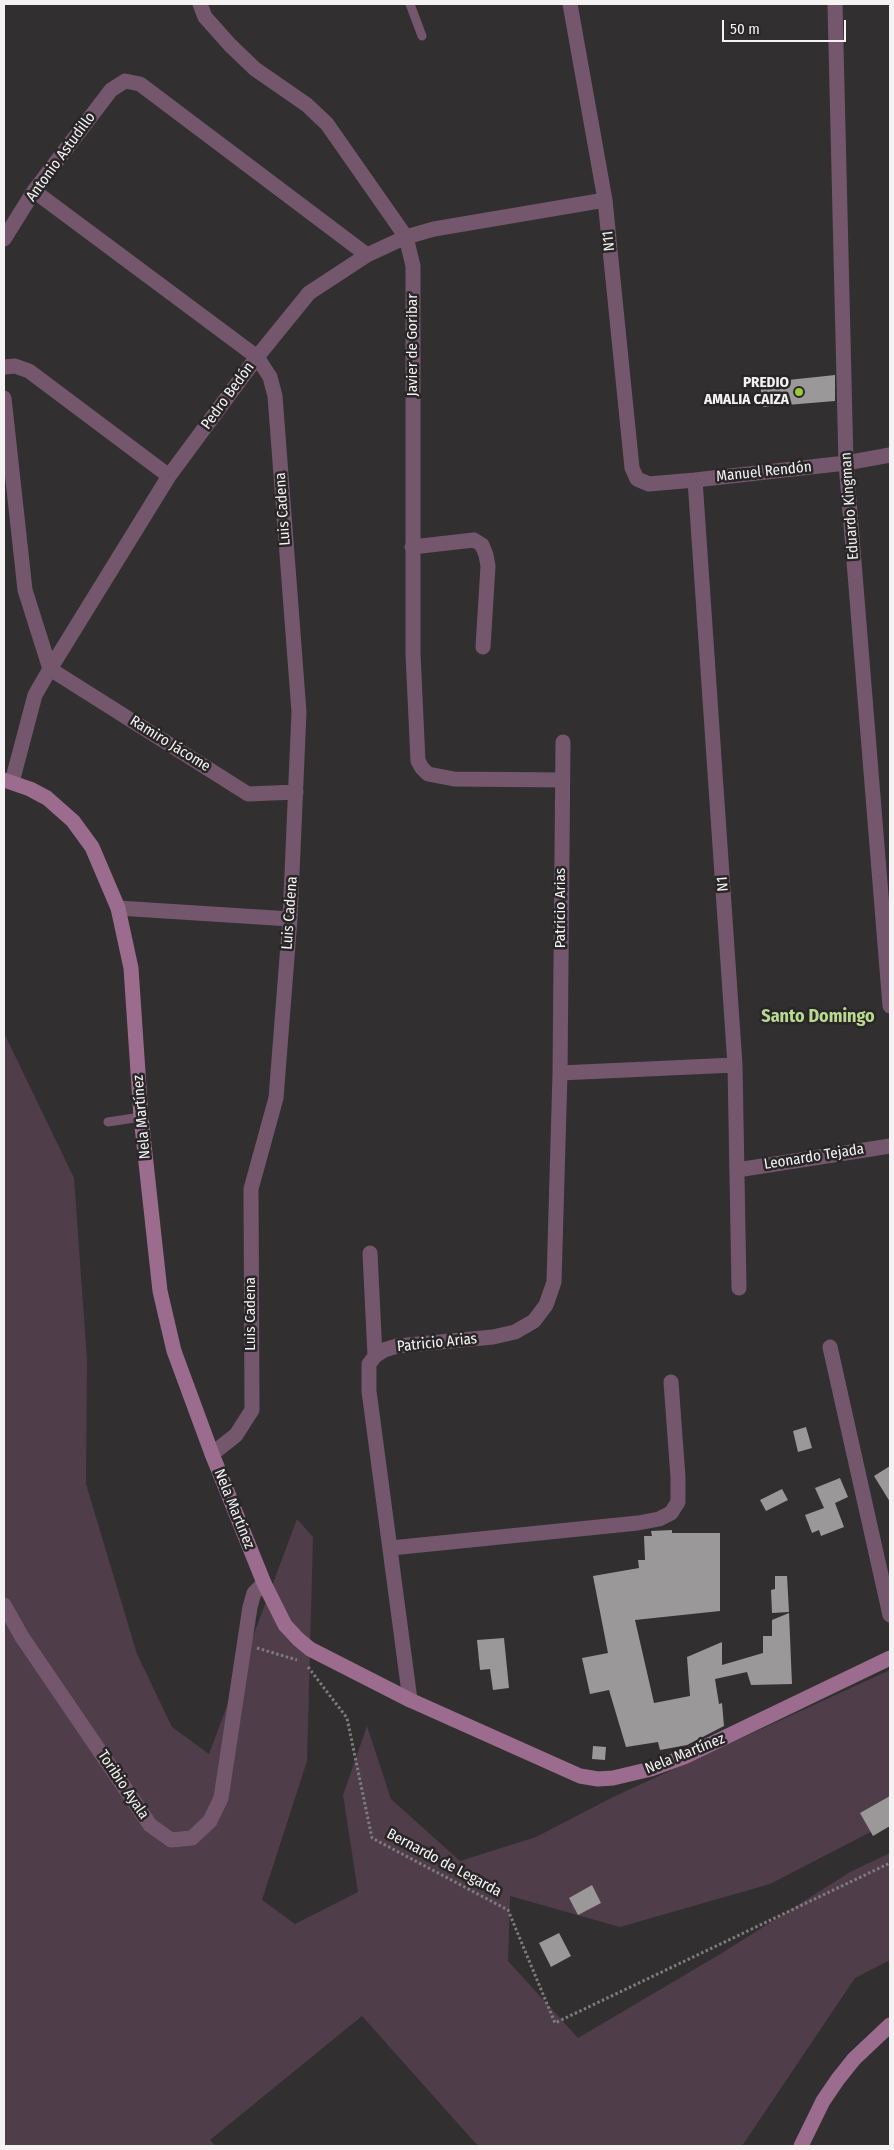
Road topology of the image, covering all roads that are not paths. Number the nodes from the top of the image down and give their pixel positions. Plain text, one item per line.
1 (200, 4) edge
2 (410, 4) edge
3 (570, 4) edge
4 (835, 4) edge
5 (422, 36) dead end
6 (34, 191) junction
7 (605, 200) junction
8 (406, 237) junction
9 (4, 239) edge
10 (367, 256) junction
11 (257, 357) junction
12 (4, 368) edge
13 (4, 398) edge
14 (890, 455) edge
15 (846, 463) junction
16 (8, 476) edge
17 (169, 476) junction
18 (638, 479) joint
19 (695, 480) junction
20 (412, 547) junction
21 (483, 647) dead end
22 (50, 668) junction
23 (563, 742) dead end
24 (562, 780) junction
25 (8, 781) edge
26 (296, 792) junction
27 (118, 908) junction
28 (290, 918) junction
29 (890, 1006) edge
30 (736, 1065) junction
31 (560, 1073) junction
32 (141, 1117) junction
33 (108, 1122) dead end
34 (890, 1146) edge
35 (737, 1170) junction
36 (370, 1253) dead end
37 (738, 1288) dead end
38 (830, 1347) dead end
39 (375, 1356) junction
40 (671, 1382) dead end
41 (212, 1454) junction
42 (391, 1548) junction
43 (264, 1583) junction
44 (4, 1605) edge
45 (890, 1615) edge
46 (890, 1658) edge
47 (410, 1700) junction
48 (890, 2025) edge
49 (801, 2146) edge

1 - 8 street, Javier de Goribar
2 - 5 lane
3 - 7 street, N11
4 - 15 street, Eduardo Kingman
6 - 9 street, Antonio Astudillo
6 - 10 street, Antonio Astudillo
6 - 11 street
7 - 8 street, Pedro Bedón
7 - 18 street, N11
8 - 10 street, Pedro Bedón
8 - 20 street, Javier de Goribar
10 - 11 street, Pedro Bedón
11 - 17 street, Pedro Bedón
11 - 26 street, Luis Cadena
12 - 17 street
13 - 16 street
14 - 15 street, Manuel Rendón
15 - 19 street, Manuel Rendón
15 - 29 street, Eduardo Kingman
16 - 22 street
17 - 22 street, Pedro Bedón
18 - 19 street, Manuel Rendón
19 - 30 street, N1
20 - 21 street
20 - 24 street, Javier de Goribar
22 - 25 street, Pedro Bedón
22 - 26 street, Ramiro Jácome
23 - 24 street, Patricio Arias
24 - 31 street, Patricio Arias
25 - 27 main road, Nela Martínez
26 - 28 street, Luis Cadena
27 - 28 street
27 - 32 main road, Nela Martínez
28 - 41 street, Luis Cadena
30 - 31 street
30 - 35 street, N1
31 - 39 street, Patricio Arias
32 - 33 lane
32 - 41 main road, Nela Martínez
34 - 35 street, Leonardo Tejada
35 - 37 street, N1
36 - 39 street
38 - 45 street
39 - 42 street
40 - 42 street
41 - 43 main road, Nela Martínez
42 - 47 street
43 - 44 street, Toribio Ayala
43 - 47 main road, Nela Martínez
46 - 47 main road, Nela Martínez
48 - 49 main road

